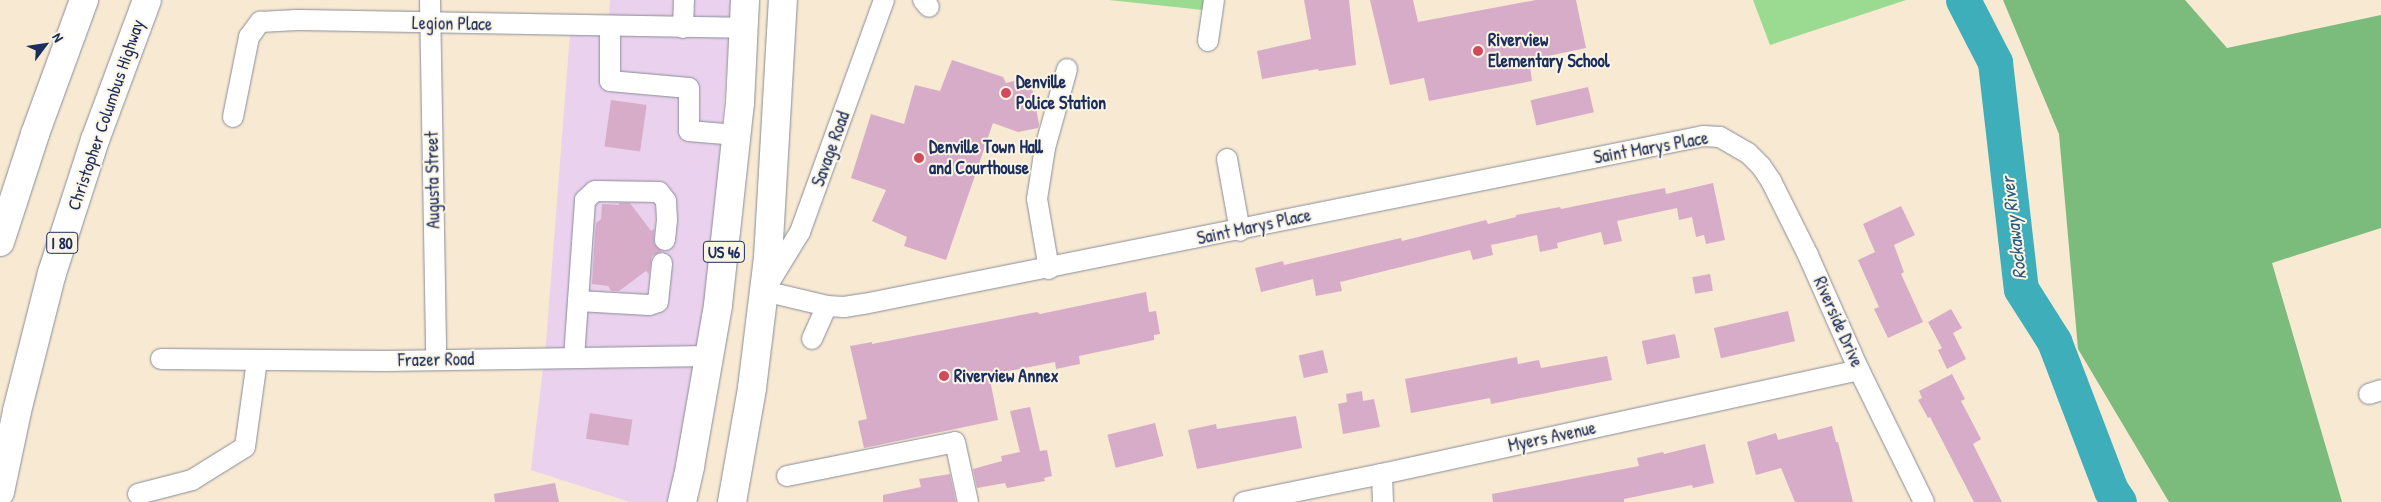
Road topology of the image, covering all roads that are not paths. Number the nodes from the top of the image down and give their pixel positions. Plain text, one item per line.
1 (84, 0) edge
2 (147, 0) edge
3 (430, 0) edge
4 (684, 0) edge
5 (745, 0) edge
6 (783, 0) edge
7 (884, 0) edge
8 (1214, 0) edge
9 (430, 24) junction
10 (610, 26) junction
11 (683, 28) junction
12 (744, 28) junction
13 (1208, 41) dead end
14 (1067, 69) dead end
15 (233, 117) dead end
16 (737, 135) junction
17 (1742, 148) joint
18 (1228, 159) dead end
19 (1240, 230) junction
20 (665, 240) dead end
21 (0, 242) edge
22 (662, 263) dead end
23 (1049, 269) junction
24 (764, 291) junction
25 (578, 301) junction
26 (827, 306) junction
27 (812, 339) dead end
28 (710, 356) junction
29 (161, 358) dead end
30 (574, 358) junction
31 (436, 360) junction
32 (257, 361) junction
33 (1859, 370) junction
34 (1382, 474) junction
35 (787, 476) dead end
36 (0, 492) edge
37 (138, 494) dead end
38 (682, 502) edge
39 (732, 502) edge
40 (968, 502) edge
41 (1244, 502) edge
42 (1383, 502) edge
43 (1924, 502) edge

1 - 21 highway
2 - 36 highway, Christopher Columbus Highway / I 80
3 - 9 street, Augusta Street
4 - 11 street
5 - 12 highway, US 46
6 - 24 highway, US 46
7 - 24 street, Savage Road
8 - 13 street
9 - 10 street, Legion Place
9 - 15 street, Legion Place
9 - 31 street, Augusta Street
10 - 11 street, Legion Place
10 - 16 street
11 - 12 street, Legion Place
12 - 16 highway, US 46
14 - 23 street
16 - 28 highway, US 46
17 - 19 street, Saint Marys Place
17 - 33 street, Riverside Drive
18 - 19 street
19 - 23 street, Saint Marys Place
20 - 25 street
22 - 25 street
23 - 26 street, Saint Marys Place
24 - 26 street, Saint Marys Place
24 - 39 highway, US 46
25 - 30 street
26 - 27 street
28 - 30 street, Frazer Road
28 - 38 highway, US 46
29 - 32 street, Frazer Road
30 - 31 street, Frazer Road
31 - 32 street, Frazer Road
32 - 37 street
33 - 34 street, Myers Avenue
33 - 43 street, Riverside Drive
34 - 41 street, Myers Avenue
34 - 42 street
35 - 40 street

